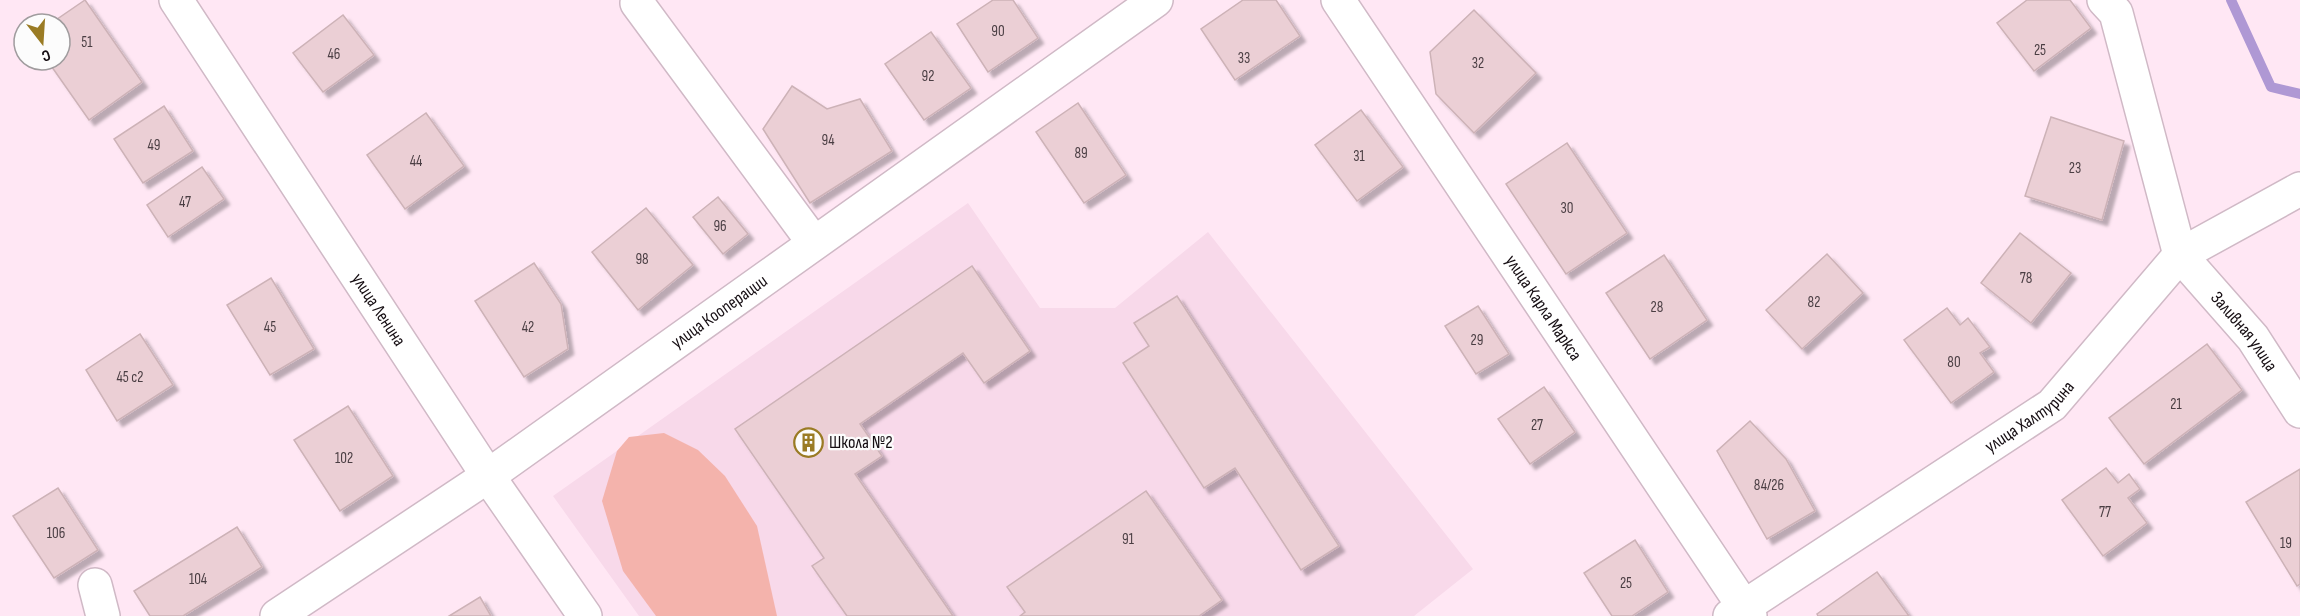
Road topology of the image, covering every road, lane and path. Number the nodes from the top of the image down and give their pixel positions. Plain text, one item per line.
1 (176, 0) edge
2 (1156, 0) edge
3 (1338, 0) edge
4 (2104, 0) edge
5 (637, 3) dead end
6 (2300, 189) edge
7 (814, 243) junction
8 (2180, 255) junction
9 (2300, 411) edge
10 (488, 476) junction
11 (95, 585) dead end
12 (1741, 613) edge
13 (103, 616) edge
14 (277, 616) edge
15 (585, 616) edge

1 - 10 street, улица Ленина
2 - 7 street, улица Кооперации
3 - 12 street, улица Карла Маркса
4 - 8 street
5 - 7 street
6 - 8 street, улица Халтурина
7 - 10 street, улица Кооперации
8 - 9 street, Заливная улица
8 - 12 street, улица Халтурина
10 - 14 street, улица Кооперации
10 - 15 street, улица Ленина
11 - 13 street

